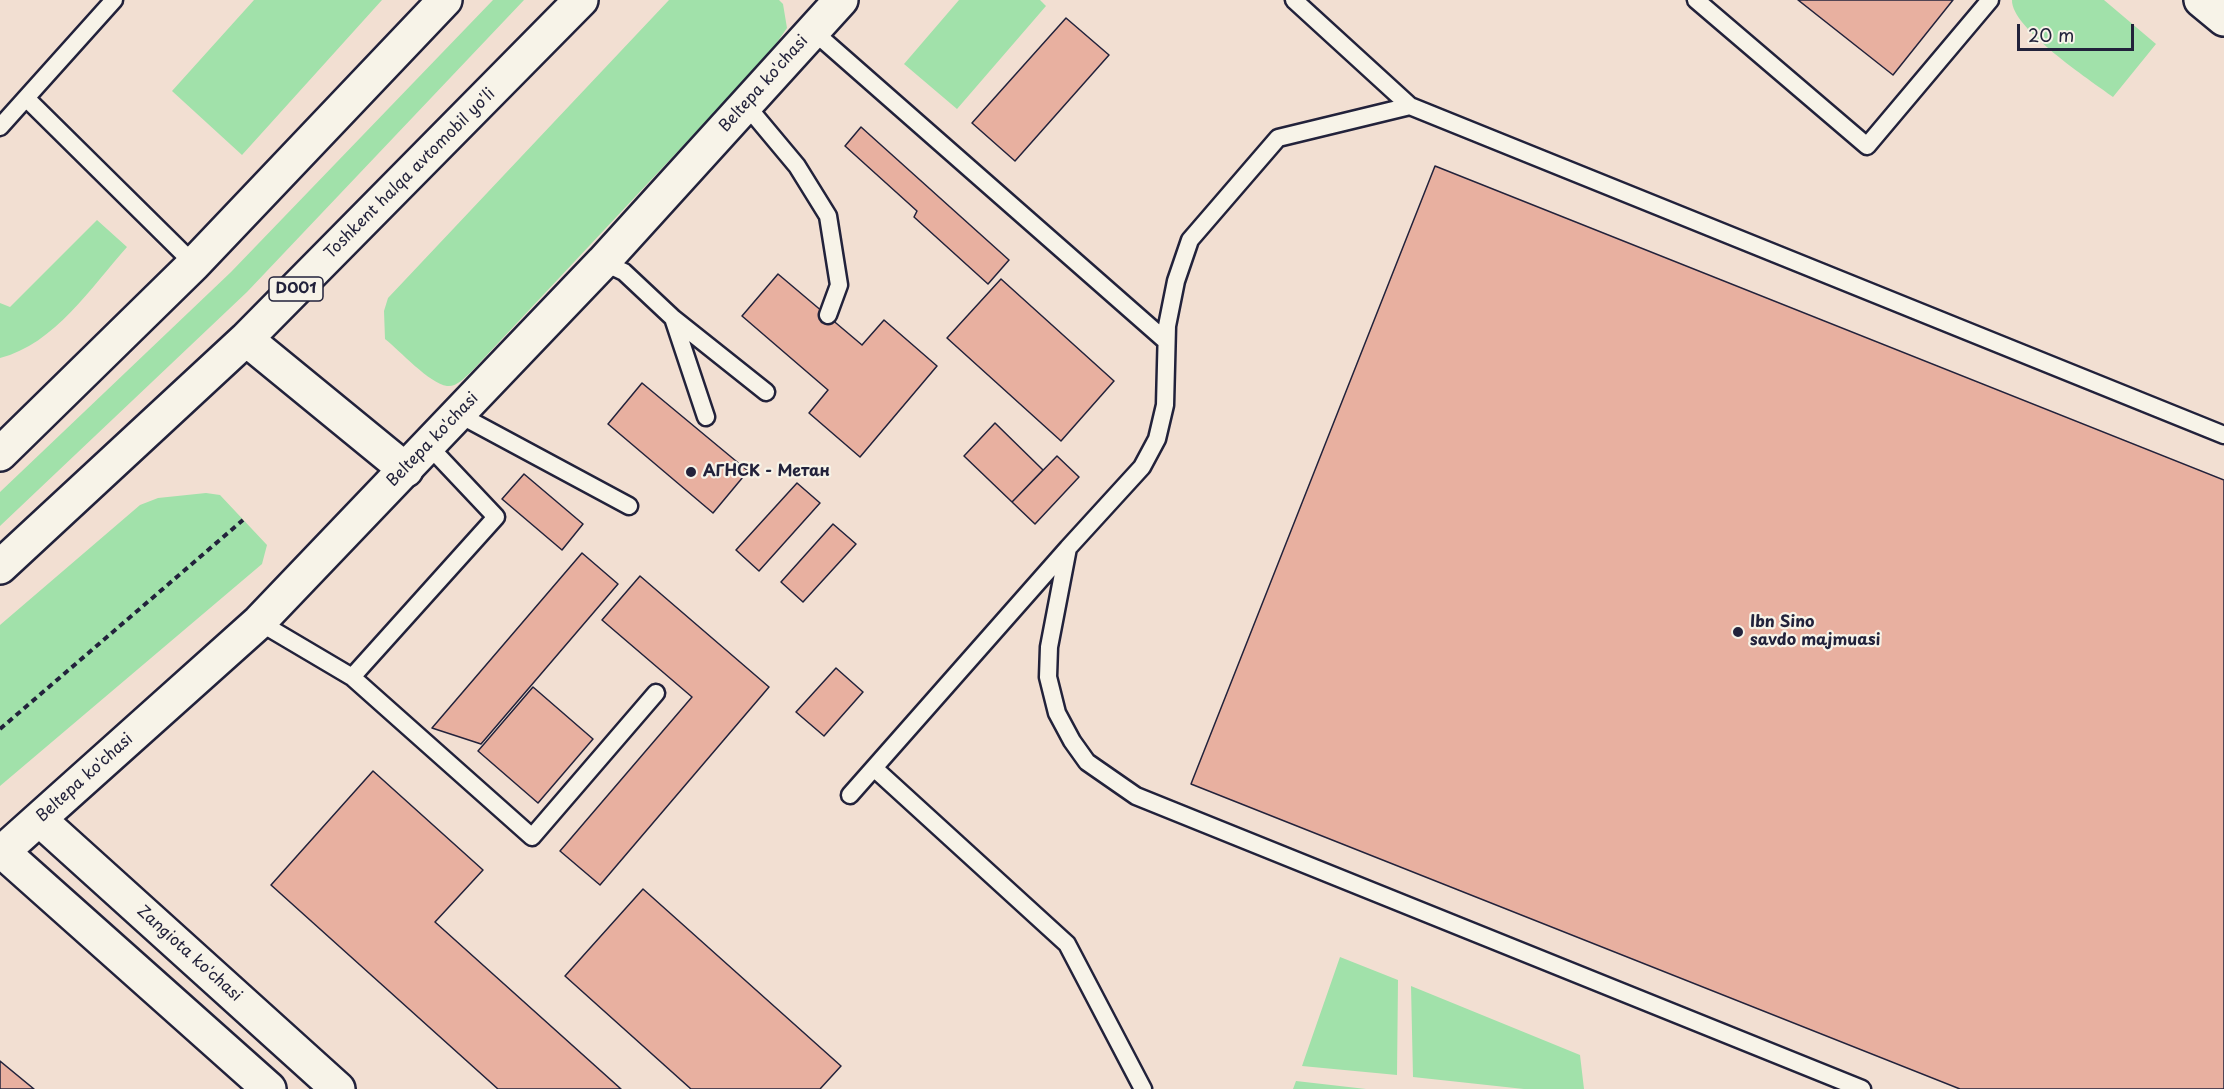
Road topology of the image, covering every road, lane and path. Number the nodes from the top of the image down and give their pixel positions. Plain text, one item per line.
1 (114, 0) edge
2 (445, 0) edge
3 (581, 0) edge
4 (841, 0) edge
5 (1294, 0) edge
6 (1696, 0) edge
7 (1990, 0) edge
8 (2201, 0) edge
9 (2224, 19) edge
10 (813, 31) junction
11 (26, 98) junction
12 (746, 105) junction
13 (1410, 106) junction
14 (0, 127) edge
15 (603, 262) junction
16 (194, 264) junction
17 (828, 315) dead end
18 (673, 318) junction
19 (246, 339) junction
20 (1166, 341) junction
21 (766, 392) dead end
22 (458, 414) junction
23 (706, 417) dead end
24 (2224, 435) edge
25 (428, 445) junction
26 (0, 454) edge
27 (406, 470) junction
28 (629, 506) dead end
29 (243, 520) dead end
30 (1068, 548) junction
31 (0, 567) edge
32 (260, 622) junction
33 (352, 678) junction
34 (657, 693) dead end
35 (0, 729) edge
36 (874, 768) junction
37 (850, 795) dead end
38 (39, 819) junction
39 (1, 853) edge
40 (270, 1089) edge
41 (338, 1089) edge
42 (1143, 1089) edge
43 (1862, 1089) edge

1 - 11 lane
2 - 16 main road
3 - 19 main road, Toshkent halqa avtomobil yo'li / D001
4 - 10 main road, Beltepa ko'chasi
5 - 13 lane
6 - 7 lane
8 - 9 main road
10 - 12 main road, Beltepa ko'chasi
10 - 20 lane
11 - 14 lane
11 - 16 lane
12 - 15 main road, Beltepa ko'chasi
12 - 17 lane
13 - 20 lane
13 - 24 lane
15 - 18 lane
15 - 22 main road, Beltepa ko'chasi
16 - 26 main road
18 - 21 lane
18 - 23 lane
19 - 27 main road
19 - 31 main road, Toshkent halqa avtomobil yo'li / D001
20 - 30 lane
22 - 25 main road, Beltepa ko'chasi
22 - 28 lane
25 - 27 main road, Beltepa ko'chasi
25 - 33 lane
27 - 32 main road, Beltepa ko'chasi
29 - 35 path
30 - 36 lane
30 - 43 lane
32 - 33 lane
32 - 38 main road, Beltepa ko'chasi
33 - 34 lane
36 - 37 lane
36 - 42 lane
38 - 39 main road, Beltepa ko'chasi
38 - 41 main road, Zangiota ko'chasi
39 - 40 main road

